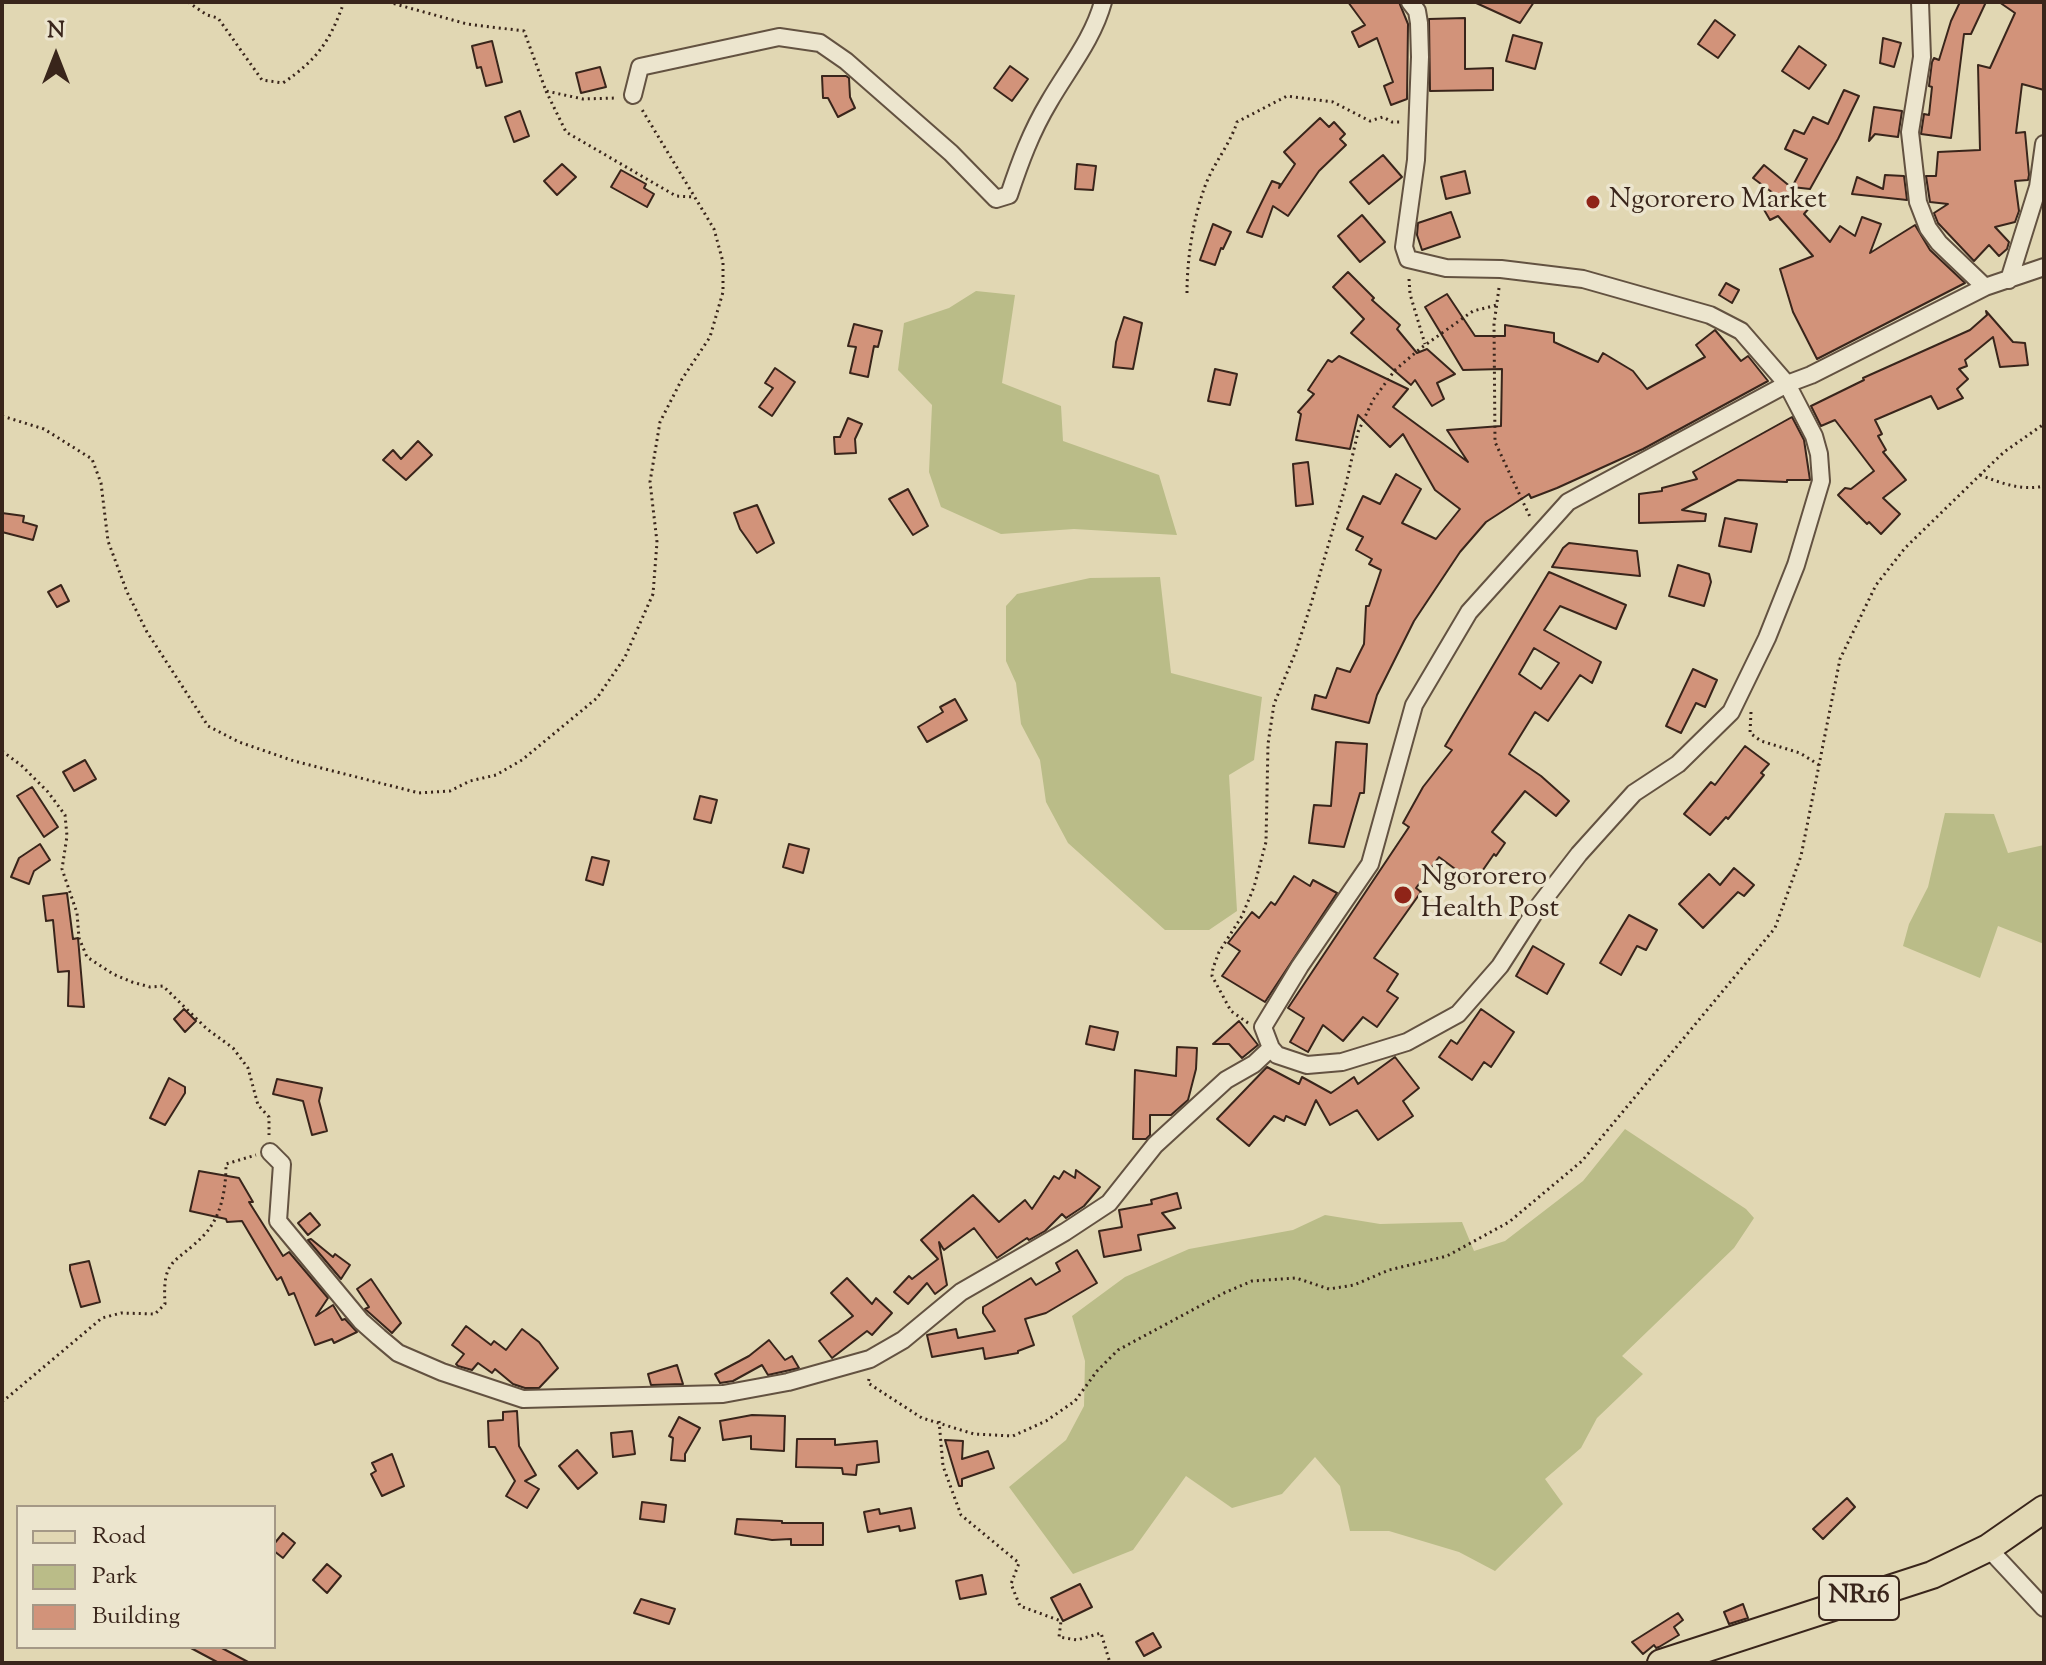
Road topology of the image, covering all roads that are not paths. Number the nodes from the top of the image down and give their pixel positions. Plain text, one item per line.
1 (1103, 2) edge
2 (1410, 2) edge
3 (1920, 2) edge
4 (633, 95) road end
5 (2044, 144) edge
6 (2044, 267) edge
7 (2009, 280) junction
8 (1985, 287) junction
9 (1787, 384) junction
10 (1271, 1048) junction
11 (270, 1152) road end
12 (2044, 1509) edge
13 (1988, 1548) junction
14 (2044, 1608) edge
15 (1661, 1663) edge

1 - 4 street
2 - 9 street
3 - 8 street
5 - 7 street
6 - 7 street
7 - 8 street
8 - 9 street
9 - 10 street
9 - 10 street
10 - 11 street
12 - 13 main road, NR16
13 - 14 street
13 - 15 main road, NR16

